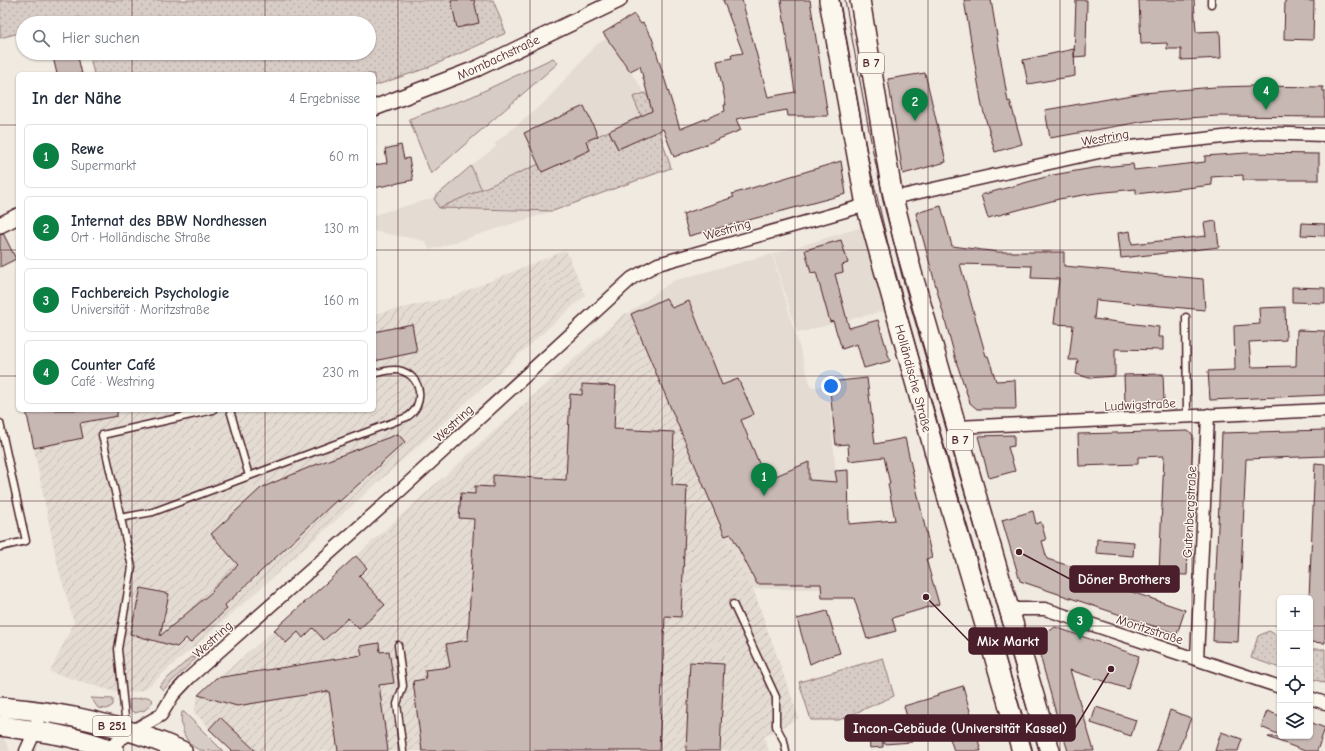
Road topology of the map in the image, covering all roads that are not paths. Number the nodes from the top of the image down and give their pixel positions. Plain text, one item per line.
1 (619, 0) edge
2 (829, 0) edge
3 (860, 0) edge
4 (376, 107) edge
5 (1325, 135) edge
6 (893, 198) junction
7 (866, 205) junction
8 (16, 217) edge
9 (0, 225) edge
10 (1186, 317) dead end
11 (376, 374) edge
12 (1325, 410) edge
13 (204, 412) edge
14 (231, 412) edge
15 (1208, 415) junction
16 (1187, 416) junction
17 (0, 423) edge
18 (956, 427) junction
19 (249, 476) junction
20 (120, 518) junction
21 (0, 548) edge
22 (733, 604) dead end
23 (1008, 609) junction
24 (398, 645) dead end
25 (1197, 659) junction
26 (1277, 686) edge
27 (1313, 699) edge
28 (1325, 703) edge
29 (0, 707) edge
30 (40, 710) junction
31 (0, 726) edge
32 (36, 730) junction
33 (129, 730) junction
34 (111, 750) edge
35 (26, 751) edge
36 (182, 751) edge
37 (403, 751) edge
38 (786, 751) edge
39 (1022, 751) edge
40 (1050, 751) edge

1 - 4 street, Mombachstraße
2 - 7 main road, Holländische Straße / B 7
3 - 6 main road, Holländische Straße / B 7
5 - 6 street, Westring
6 - 18 main road, Holländische Straße / B 7
7 - 33 street, Westring
7 - 39 main road, Holländische Straße / B 7
8 - 9 street
10 - 16 lane
11 - 19 lane
12 - 15 street, Ludwigstraße
13 - 20 lane
14 - 19 lane
15 - 16 street, Ludwigstraße
15 - 25 street, Gutenbergstraße
16 - 18 street, Ludwigstraße
17 - 21 lane
18 - 23 main road, Holländische Straße / B 7
19 - 20 lane
20 - 33 lane
22 - 38 lane
23 - 25 street, Moritzstraße
23 - 40 main road, Holländische Straße / B 7
24 - 37 lane
25 - 26 street, Moritzstraße
27 - 28 street
29 - 30 main road, B 251
30 - 32 street
30 - 33 main road, B 251
31 - 32 main road, B 251
32 - 34 main road, B 251
32 - 35 street
33 - 34 street, Westring
33 - 36 main road, B 251

